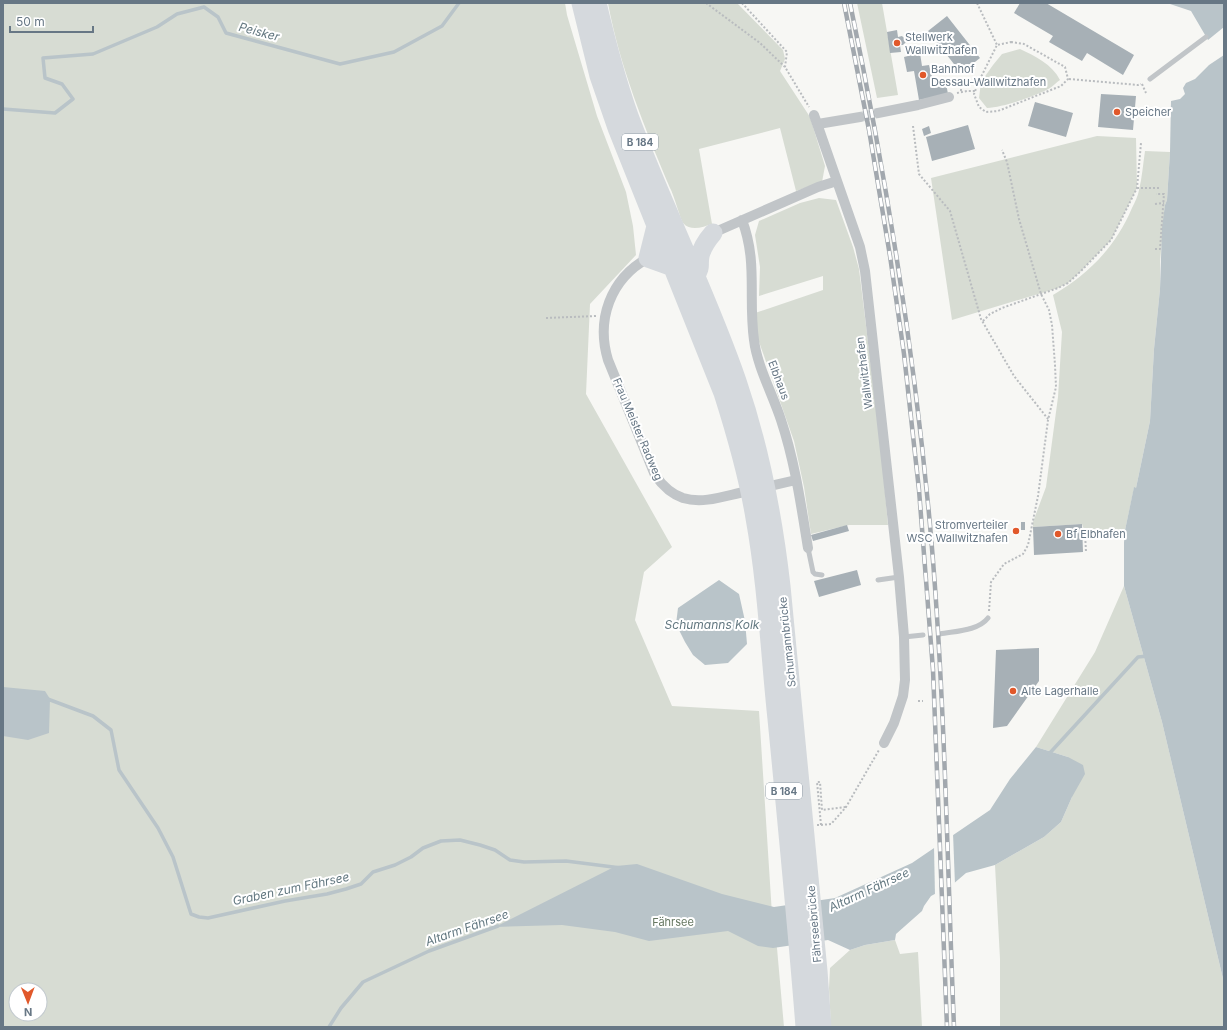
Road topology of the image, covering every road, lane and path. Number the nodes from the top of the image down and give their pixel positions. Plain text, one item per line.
1 (581, 3) edge
2 (597, 3) edge
3 (706, 3) edge
4 (742, 3) edge
5 (977, 3) edge
6 (1206, 37) dead end
7 (997, 45) junction
8 (785, 67) junction
9 (1068, 79) junction
10 (1150, 79) dead end
11 (1141, 84) dead end
12 (961, 85) dead end
13 (967, 91) dead end
14 (975, 91) junction
15 (961, 92) dead end
16 (949, 97) dead end
17 (878, 114) tunnel mouth
18 (860, 117) tunnel mouth
19 (816, 119) junction
20 (913, 126) dead end
21 (1141, 143) dead end
22 (1002, 150) dead end
23 (837, 181) junction
24 (1137, 188) junction
25 (1159, 188) dead end
26 (1156, 194) dead end
27 (1164, 203) junction
28 (1155, 204) dead end
29 (742, 220) junction
30 (656, 226) junction
31 (713, 233) junction
32 (679, 237) junction
33 (1155, 249) dead end
34 (648, 258) junction
35 (673, 268) junction
36 (695, 277) junction
37 (1041, 294) junction
38 (605, 316) junction
39 (546, 318) dead end
40 (982, 321) junction
41 (1048, 420) junction
42 (752, 463) junction
43 (796, 480) junction
44 (1085, 533) dead end
45 (808, 548) joint
46 (1086, 552) dead end
47 (822, 575) dead end
48 (899, 577) junction
49 (878, 580) dead end
50 (988, 618) joint
51 (940, 634) dead end
52 (923, 635) dead end
53 (904, 637) junction
54 (784, 700) junction
55 (923, 700) dead end
56 (918, 701) dead end
57 (884, 743) joint
58 (846, 807) junction
59 (812, 826) junction
60 (801, 878) junction
61 (810, 972) junction
62 (805, 1027) edge
63 (822, 1027) edge

1 - 30 highway, B 184
2 - 32 highway, B 184
3 - 8 path
4 - 8 path
5 - 7 path
6 - 10 lane
7 - 9 path
7 - 14 path
8 - 19 path
9 - 11 path
9 - 14 path
12 - 15 path
13 - 14 path
16 - 17 street
18 - 19 street
19 - 23 street, Wallwitzhafen
20 - 40 path
21 - 24 path
22 - 37 path
23 - 29 street
23 - 48 street, Wallwitzhafen
24 - 25 path
24 - 37 path
26 - 27 path
27 - 28 path
27 - 33 path
29 - 31 street
29 - 43 street, Elbhaus
30 - 34 highway
30 - 35 highway, B 184
31 - 32 highway
31 - 36 highway
32 - 36 highway, B 184
34 - 35 highway
34 - 38 street
35 - 42 highway, B 184
36 - 42 highway, B 184
37 - 40 path
37 - 41 path
38 - 39 path
38 - 43 street
40 - 41 path
41 - 50 path
42 - 54 highway, Schumannbrücke / B 184
43 - 45 street, Elbhaus
44 - 46 path
45 - 47 lane
48 - 49 lane
48 - 53 street, Wallwitzhafen
50 - 51 lane
52 - 53 lane
53 - 57 street, Wallwitzhafen
54 - 59 highway, B 184
54 - 60 highway, B 184
55 - 56 path
57 - 58 path
58 - 59 path
58 - 59 path
59 - 60 highway, B 184
60 - 61 highway, Fährseebrücke / B 184
61 - 62 highway, B 184
61 - 63 highway, B 184

